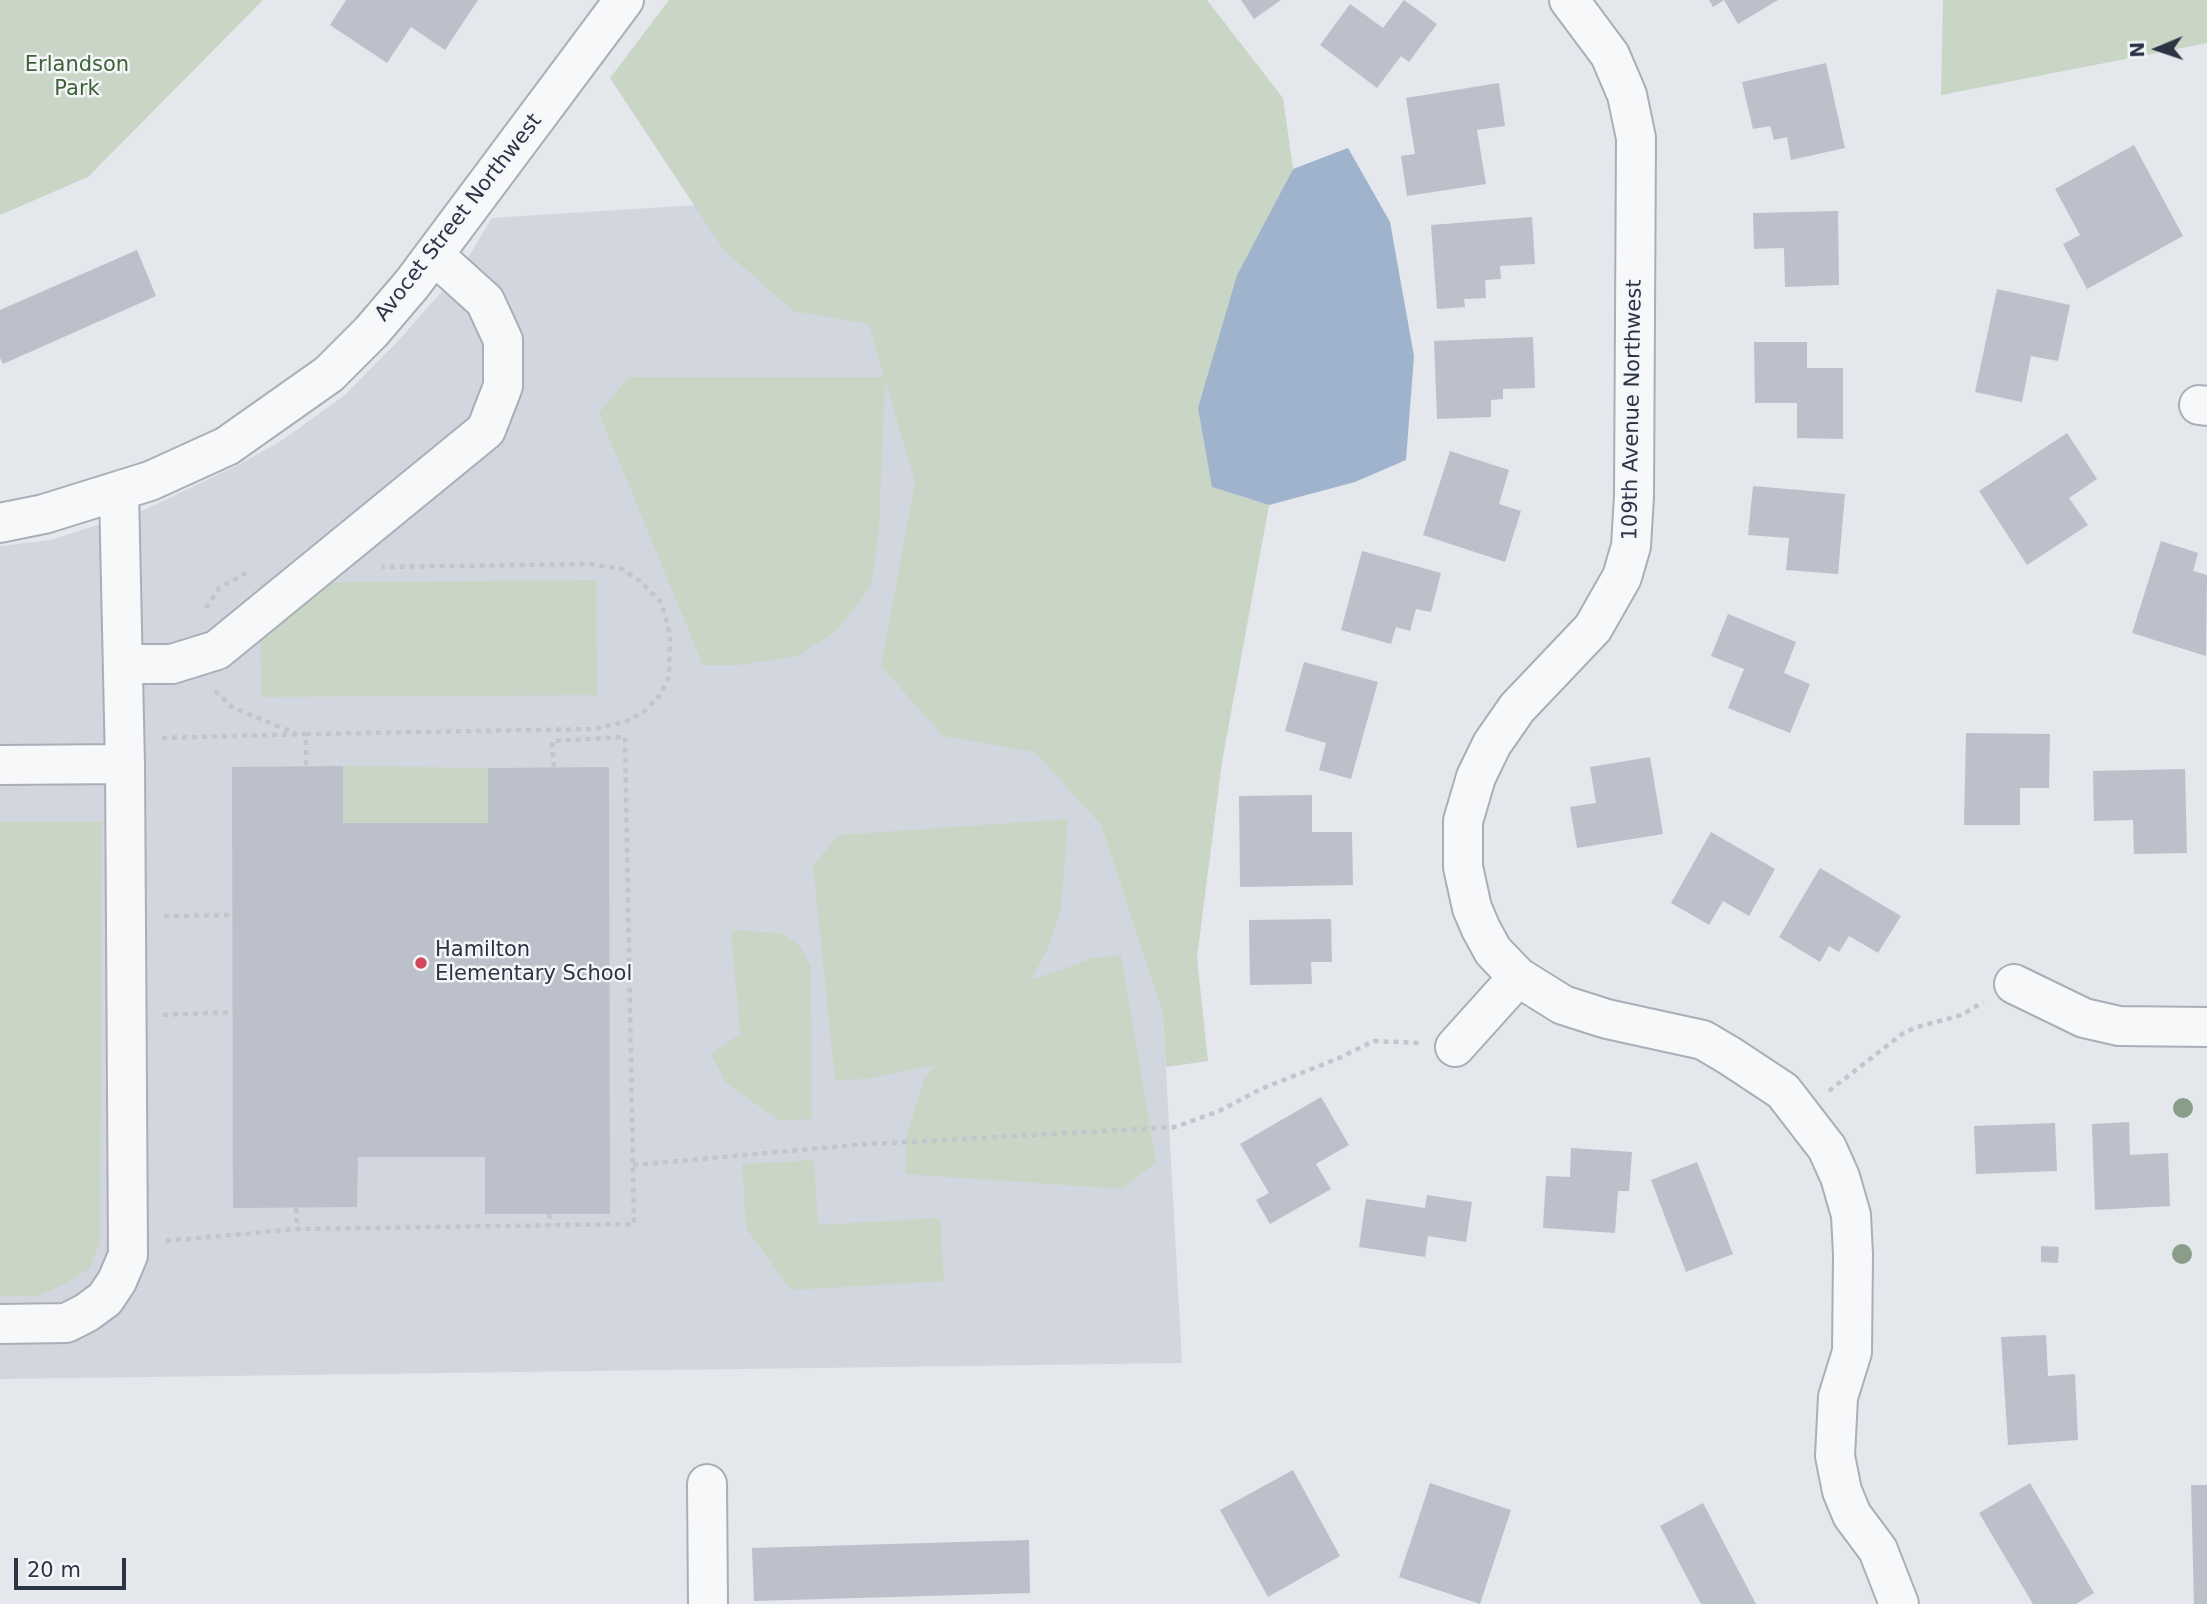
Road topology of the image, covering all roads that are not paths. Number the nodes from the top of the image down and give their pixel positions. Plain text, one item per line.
1 (624, 0) edge
2 (1569, 0) edge
3 (434, 255) junction
4 (119, 492) junction
5 (0, 523) edge
6 (123, 664) junction
7 (125, 764) junction
8 (0, 765) edge
9 (1518, 977) junction
10 (2014, 984) road end
11 (2207, 1027) edge
12 (1455, 1047) road end
13 (0, 1324) edge
14 (707, 1484) dead end
15 (708, 1604) edge
16 (1899, 1604) edge

1 - 3 street, Avocet Street Northwest
2 - 9 street, 109th Avenue Northwest
3 - 4 street, Avocet Street Northwest
3 - 6 street
4 - 5 street, Avocet Street Northwest
4 - 6 street
6 - 7 street
7 - 8 street
7 - 13 street
9 - 12 street
9 - 16 street, 109th Avenue Northwest
10 - 11 street
14 - 15 street

